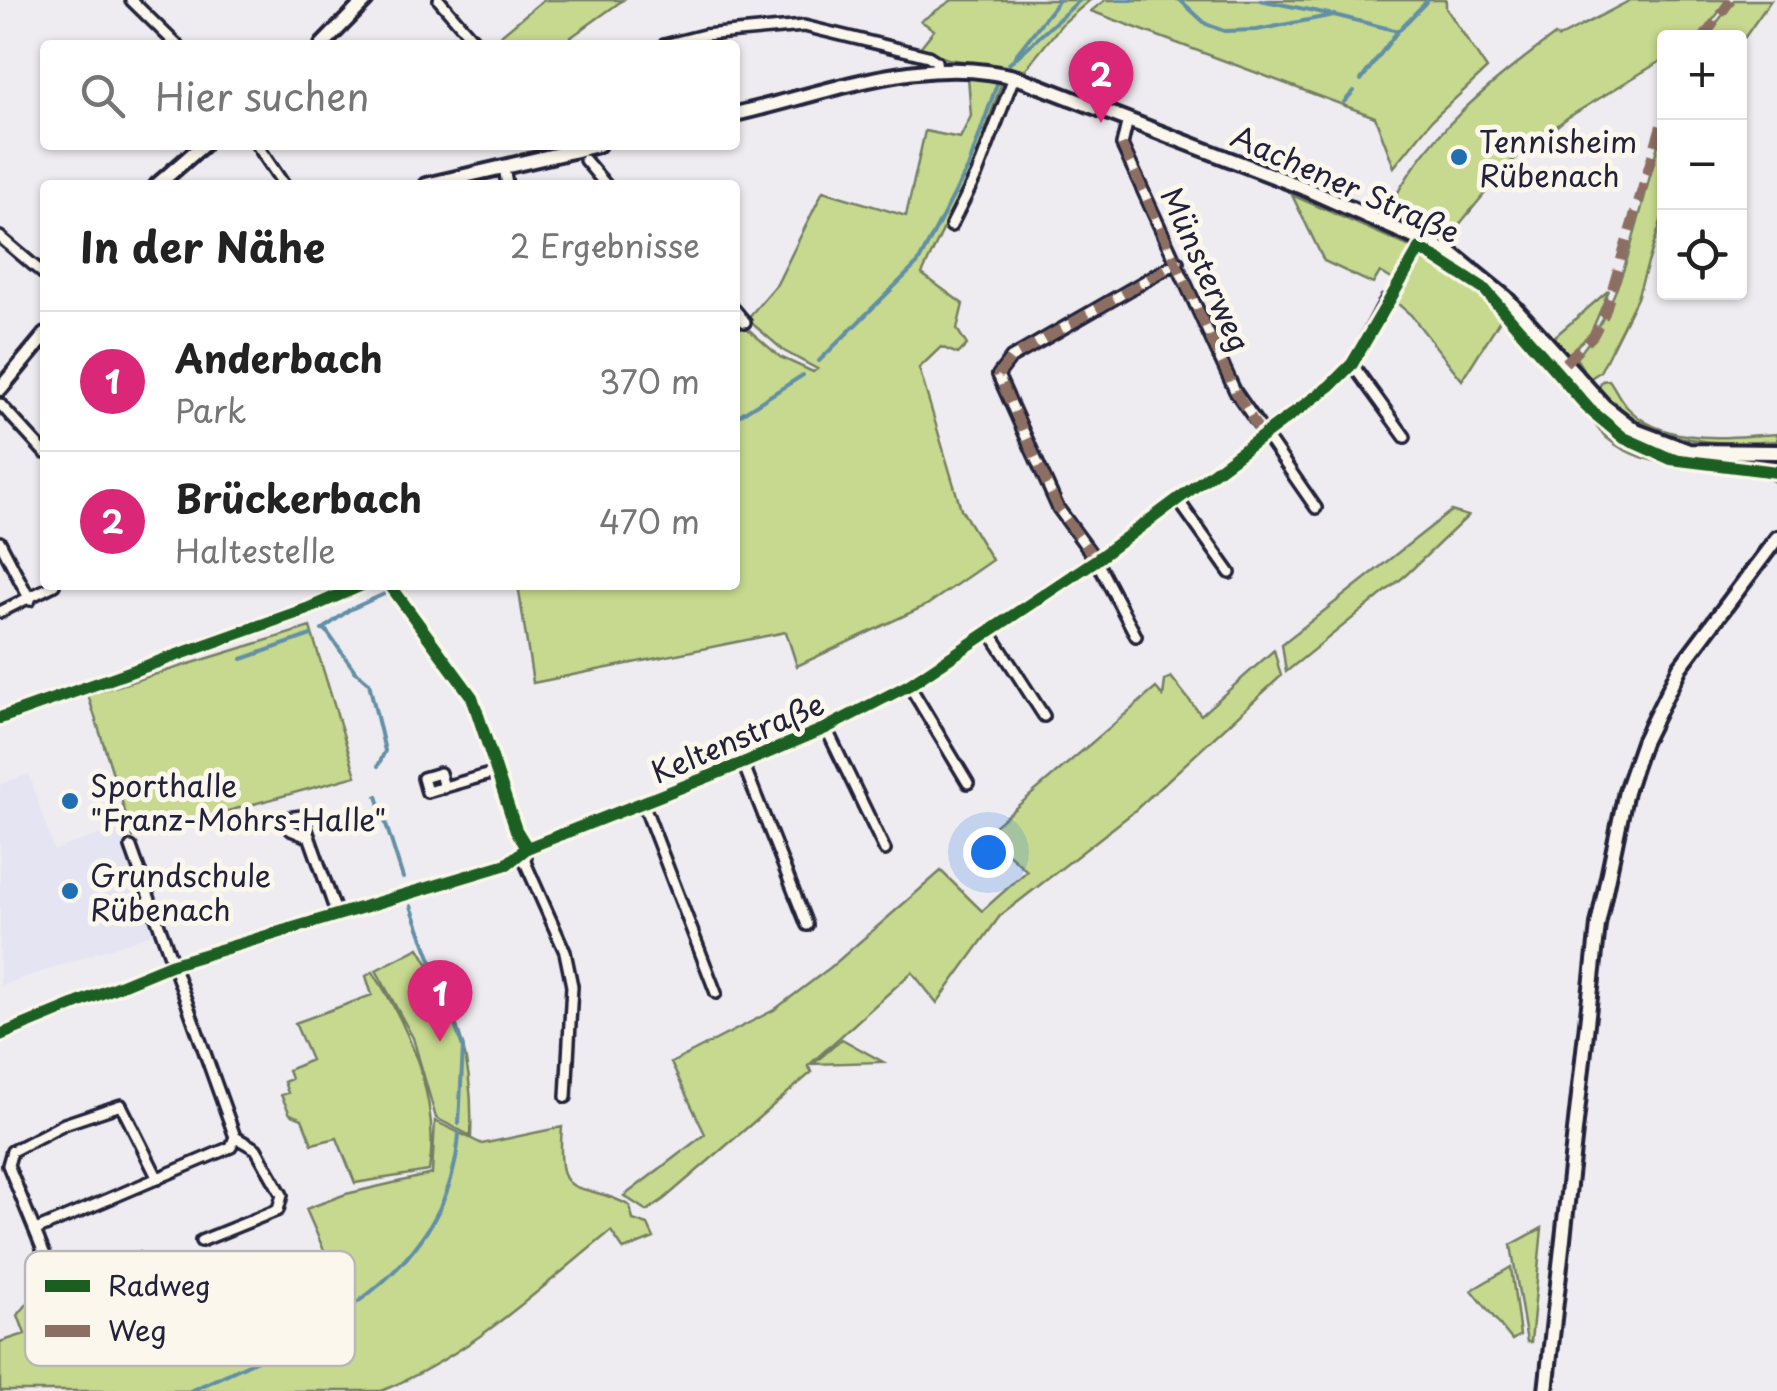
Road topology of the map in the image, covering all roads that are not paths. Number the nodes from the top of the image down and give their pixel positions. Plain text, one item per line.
1 (131, 0) edge
2 (366, 0) edge
3 (438, 0) edge
4 (172, 40) edge
5 (327, 40) edge
6 (474, 40) edge
7 (684, 40) edge
8 (937, 69) junction
9 (1014, 77) junction
10 (740, 113) edge
11 (1128, 118) junction
12 (197, 150) edge
13 (260, 150) edge
14 (559, 150) edge
15 (585, 160) dead end
16 (504, 167) junction
17 (163, 180) edge
18 (281, 180) edge
19 (448, 180) edge
20 (507, 180) edge
21 (602, 180) edge
22 (951, 226) dead end
23 (0, 237) edge
24 (1178, 262) junction
25 (40, 271) edge
26 (1386, 300) dead end
27 (740, 315) edge
28 (746, 322) dead end
29 (40, 341) edge
30 (1352, 364) junction
31 (0, 389) edge
32 (0, 404) edge
33 (1264, 436) junction
34 (1404, 436) dead end
35 (40, 447) edge
36 (1774, 453) edge
37 (1178, 500) junction
38 (1316, 508) dead end
39 (1777, 538) edge
40 (0, 542) edge
41 (1096, 560) junction
42 (1230, 574) dead end
43 (46, 590) edge
44 (348, 590) edge
45 (394, 590) edge
46 (30, 600) junction
47 (0, 612) edge
48 (991, 634) junction
49 (1136, 636) dead end
50 (909, 685) junction
51 (1044, 716) dead end
52 (0, 718) edge
53 (826, 728) junction
54 (743, 763) junction
55 (497, 772) junction
56 (968, 782) dead end
57 (444, 788) dead end
58 (643, 803) junction
59 (308, 836) dead end
60 (130, 847) dead end
61 (527, 848) junction
62 (885, 850) dead end
63 (337, 915) junction
64 (807, 925) dead end
65 (170, 964) junction
66 (716, 993) dead end
67 (0, 1035) edge
68 (566, 1096) dead end
69 (235, 1137) junction
70 (158, 1179) junction
71 (36, 1230) junction
72 (201, 1242) dead end
73 (44, 1251) edge
74 (1546, 1391) edge

1 - 4 street
2 - 5 main road
3 - 6 street
7 - 8 street
8 - 9 main road, Aachener Straße
8 - 10 main road, Aachener Straße
9 - 11 main road, Aachener Straße
9 - 22 street
11 - 24 street, Münsterweg
11 - 36 main road, Aachener Straße
12 - 17 main road
13 - 18 street
14 - 16 main road
15 - 21 street
16 - 19 main road
16 - 20 street
23 - 25 street
24 - 33 street, Münsterweg
24 - 41 street
26 - 30 street, Keltenstraße
27 - 28 street
29 - 31 main road
30 - 33 street, Keltenstraße
30 - 34 street
32 - 35 street
33 - 37 street, Keltenstraße
33 - 38 street
37 - 41 street, Keltenstraße
37 - 42 street
39 - 74 main road
40 - 46 street
41 - 48 street, Keltenstraße
41 - 49 street
43 - 46 street
44 - 52 street
45 - 55 street
46 - 47 street
48 - 50 street, Keltenstraße
48 - 51 street
50 - 53 street, Keltenstraße
50 - 56 street
53 - 54 street, Keltenstraße
53 - 62 street, Keltenstraße
54 - 58 street, Keltenstraße
54 - 64 street, Keltenstraße
55 - 57 street
55 - 61 street
58 - 61 street, Keltenstraße
58 - 66 street, Keltenstraße
59 - 63 street
60 - 65 street
61 - 63 street, Keltenstraße
61 - 68 street
63 - 65 street, Keltenstraße
65 - 67 street, Keltenstraße
65 - 69 street
69 - 70 street
69 - 72 street
70 - 71 street
70 - 71 street
71 - 73 street

